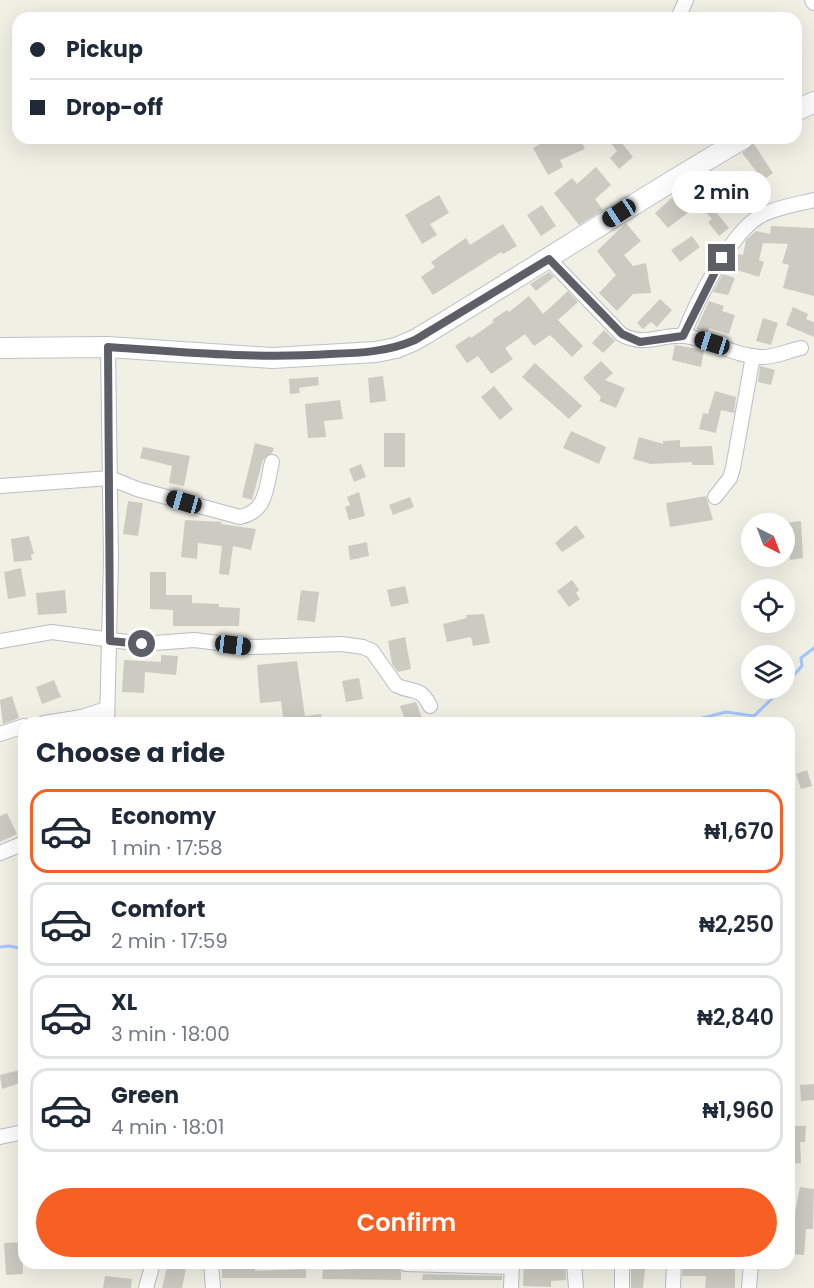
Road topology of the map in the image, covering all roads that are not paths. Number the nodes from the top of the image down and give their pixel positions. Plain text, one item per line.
1 (734, 144) edge
2 (814, 200) edge
3 (549, 259) junction
4 (683, 336) junction
5 (108, 347) junction
6 (0, 348) edge
7 (801, 348) dead end
8 (753, 356) junction
9 (272, 462) dead end
10 (110, 478) junction
11 (0, 486) edge
12 (715, 496) dead end
13 (0, 641) edge
14 (110, 641) junction
15 (430, 706) dead end
16 (106, 716) edge
17 (82, 717) edge
18 (18, 728) edge
19 (0, 734) edge
20 (18, 846) edge
21 (0, 853) edge
22 (18, 1133) edge
23 (0, 1137) edge
24 (151, 1269) edge
25 (211, 1269) edge
26 (512, 1269) edge
27 (574, 1269) edge
28 (622, 1269) edge
29 (674, 1269) edge
30 (751, 1269) edge
31 (146, 1288) edge
32 (213, 1288) edge
33 (511, 1288) edge
34 (576, 1288) edge
35 (622, 1288) edge
36 (673, 1288) edge
37 (749, 1288) edge

1 - 3 street
2 - 4 street
3 - 4 street
3 - 5 street
4 - 8 street
5 - 6 street
5 - 10 street
7 - 8 street
8 - 12 street
9 - 10 street
10 - 11 street
10 - 14 street
13 - 14 street
14 - 15 street
14 - 16 street
16 - 17 street
18 - 19 street
20 - 21 street
22 - 23 street
24 - 31 street
25 - 32 street
26 - 33 street
27 - 34 street
28 - 35 street
29 - 36 street
30 - 37 street

